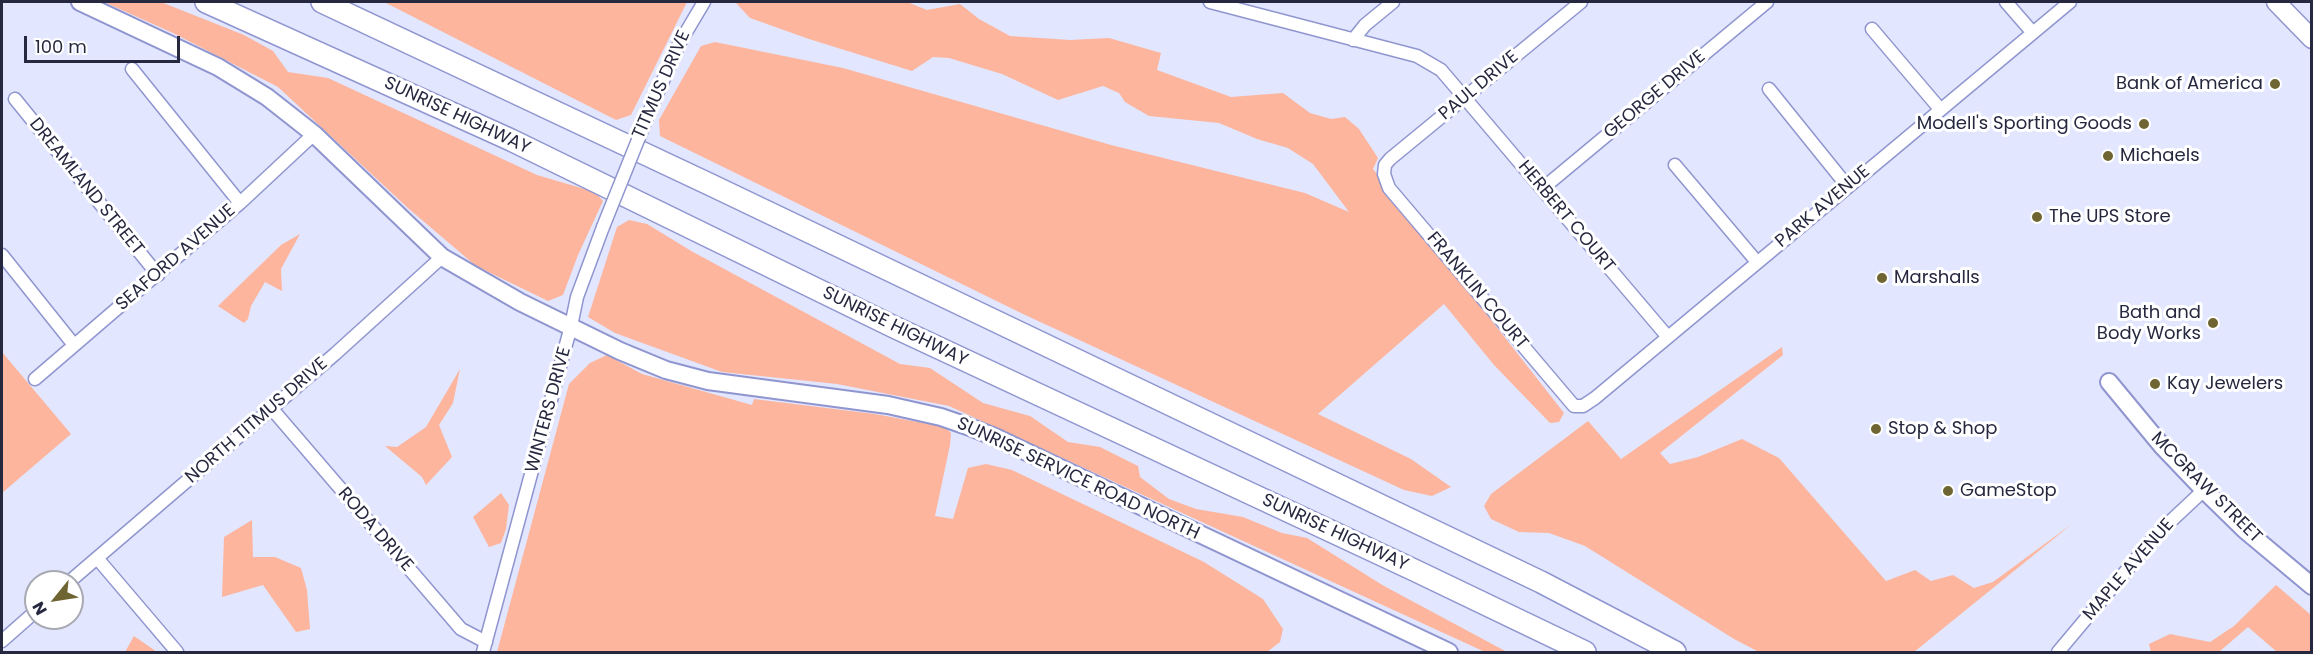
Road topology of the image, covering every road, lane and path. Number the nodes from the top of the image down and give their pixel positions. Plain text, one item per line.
1 (80, 2) edge
2 (206, 2) edge
3 (322, 2) edge
4 (704, 2) edge
5 (1210, 2) edge
6 (1393, 2) edge
7 (1581, 2) edge
8 (1767, 2) edge
9 (2006, 2) edge
10 (2070, 2) edge
11 (2276, 2) edge
12 (1223, 3) edge
13 (1872, 29) dead end
14 (2033, 33) junction
15 (2312, 39) edge
16 (1353, 40) junction
17 (132, 69) dead end
18 (1769, 89) dead end
19 (1464, 97) junction
20 (15, 99) dead end
21 (1940, 109) junction
22 (314, 134) junction
23 (1675, 165) dead end
24 (625, 171) joint
25 (1384, 174) joint
26 (1848, 187) junction
27 (1542, 189) junction
28 (240, 203) junction
29 (2, 255) edge
30 (442, 257) junction
31 (1757, 262) junction
32 (158, 274) junction
33 (571, 326) junction
34 (1667, 336) junction
35 (74, 345) junction
36 (35, 379) dead end
37 (2109, 382) dead end
38 (1574, 406) joint
39 (272, 409) junction
40 (2204, 490) junction
41 (97, 558) junction
42 (83, 570) edge
43 (2312, 586) edge
44 (24, 622) edge
45 (2, 641) edge
46 (484, 647) edge
47 (177, 652) edge
48 (1449, 652) edge
49 (1585, 652) edge
50 (1675, 652) edge
51 (2058, 652) edge

1 - 22 street, SUNRISE SERVICE ROAD NORTH
2 - 49 highway, SUNRISE HIGHWAY
3 - 50 highway
4 - 24 street, TITMUS DRIVE, bridge
5 - 12 street, HERBERT COURT
6 - 16 street
7 - 19 street, PAUL DRIVE
8 - 27 street, GEORGE DRIVE
9 - 14 street
10 - 14 street, PARK AVENUE
11 - 15 main road
12 - 16 street, HERBERT COURT
13 - 21 street
14 - 21 street, PARK AVENUE
16 - 19 street, HERBERT COURT
17 - 28 street
18 - 26 street
19 - 25 street, PAUL DRIVE
19 - 27 street, HERBERT COURT
20 - 32 street, DREAMLAND STREET
21 - 26 street, PARK AVENUE
22 - 28 street, SEAFORD AVENUE
22 - 30 street, SUNRISE SERVICE ROAD NORTH
23 - 31 street
24 - 33 street, WINTERS DRIVE, bridge
25 - 38 street, FRANKLIN COURT
26 - 31 street, PARK AVENUE
27 - 34 street, HERBERT COURT
28 - 32 street, SEAFORD AVENUE
29 - 35 street
30 - 33 street, SUNRISE SERVICE ROAD NORTH
30 - 39 street, NORTH TITMUS DRIVE
31 - 34 street, PARK AVENUE
32 - 35 street, SEAFORD AVENUE
33 - 46 street, WINTERS DRIVE
33 - 48 street, SUNRISE SERVICE ROAD NORTH
34 - 38 street, PARK AVENUE
35 - 36 street, SEAFORD AVENUE
37 - 40 street, MCGRAW STREET
39 - 41 street, NORTH TITMUS DRIVE
39 - 46 street, RODA DRIVE
40 - 43 street, MCGRAW STREET
40 - 51 street, MAPLE AVENUE
41 - 42 street, NORTH TITMUS DRIVE
41 - 47 street
44 - 45 street

